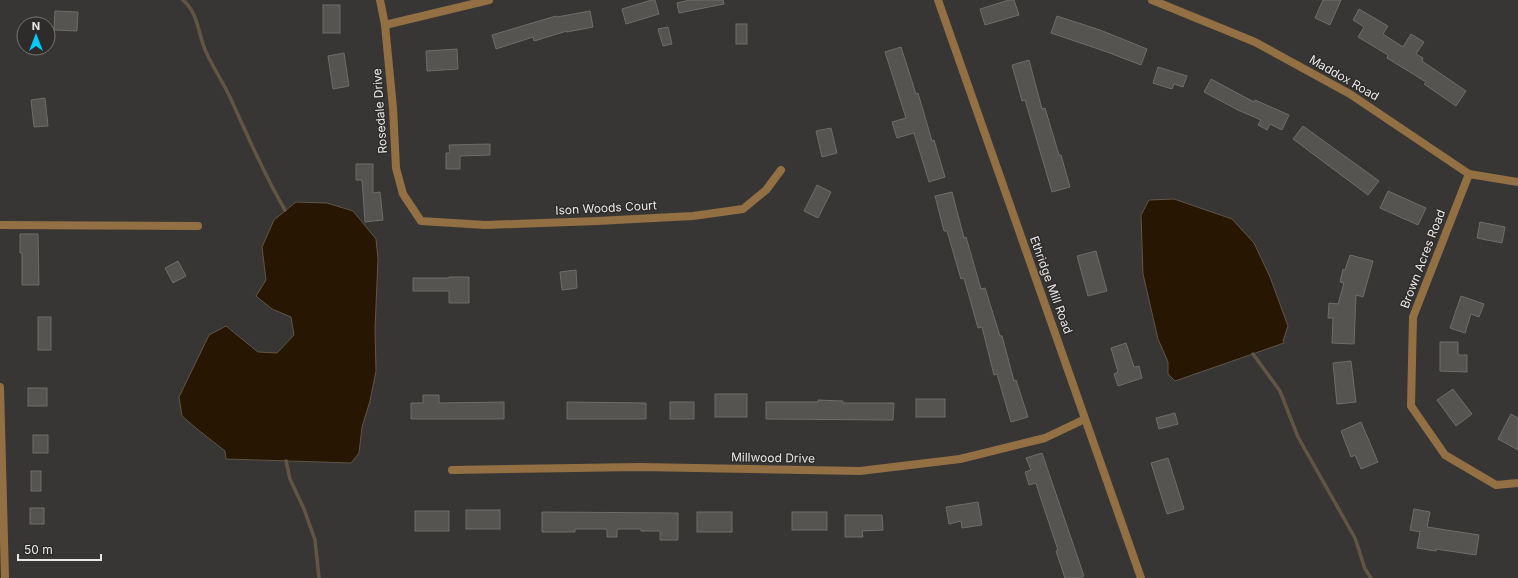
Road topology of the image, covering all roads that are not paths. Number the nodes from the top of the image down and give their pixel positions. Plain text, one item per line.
1 (380, 0) edge
2 (489, 0) edge
3 (938, 0) edge
4 (1152, 0) edge
5 (385, 25) junction
6 (781, 170) dead end
7 (1468, 174) junction
8 (1518, 182) edge
9 (418, 216) joint
10 (0, 225) edge
11 (198, 226) dead end
12 (0, 387) edge
13 (1085, 418) junction
14 (452, 470) dead end
15 (1518, 483) edge
16 (5, 578) edge
17 (1141, 578) edge

1 - 5 street, Rosedale Drive
2 - 5 street
3 - 13 street, Ethridge Mill Road
4 - 7 street, Maddox Road
5 - 9 street, Rosedale Drive
6 - 9 street, Ison Woods Court
7 - 8 street, Maddox Road
7 - 15 street, Brown Acres Road
10 - 11 street
12 - 16 street
13 - 14 street, Millwood Drive
13 - 17 street, Ethridge Mill Road

